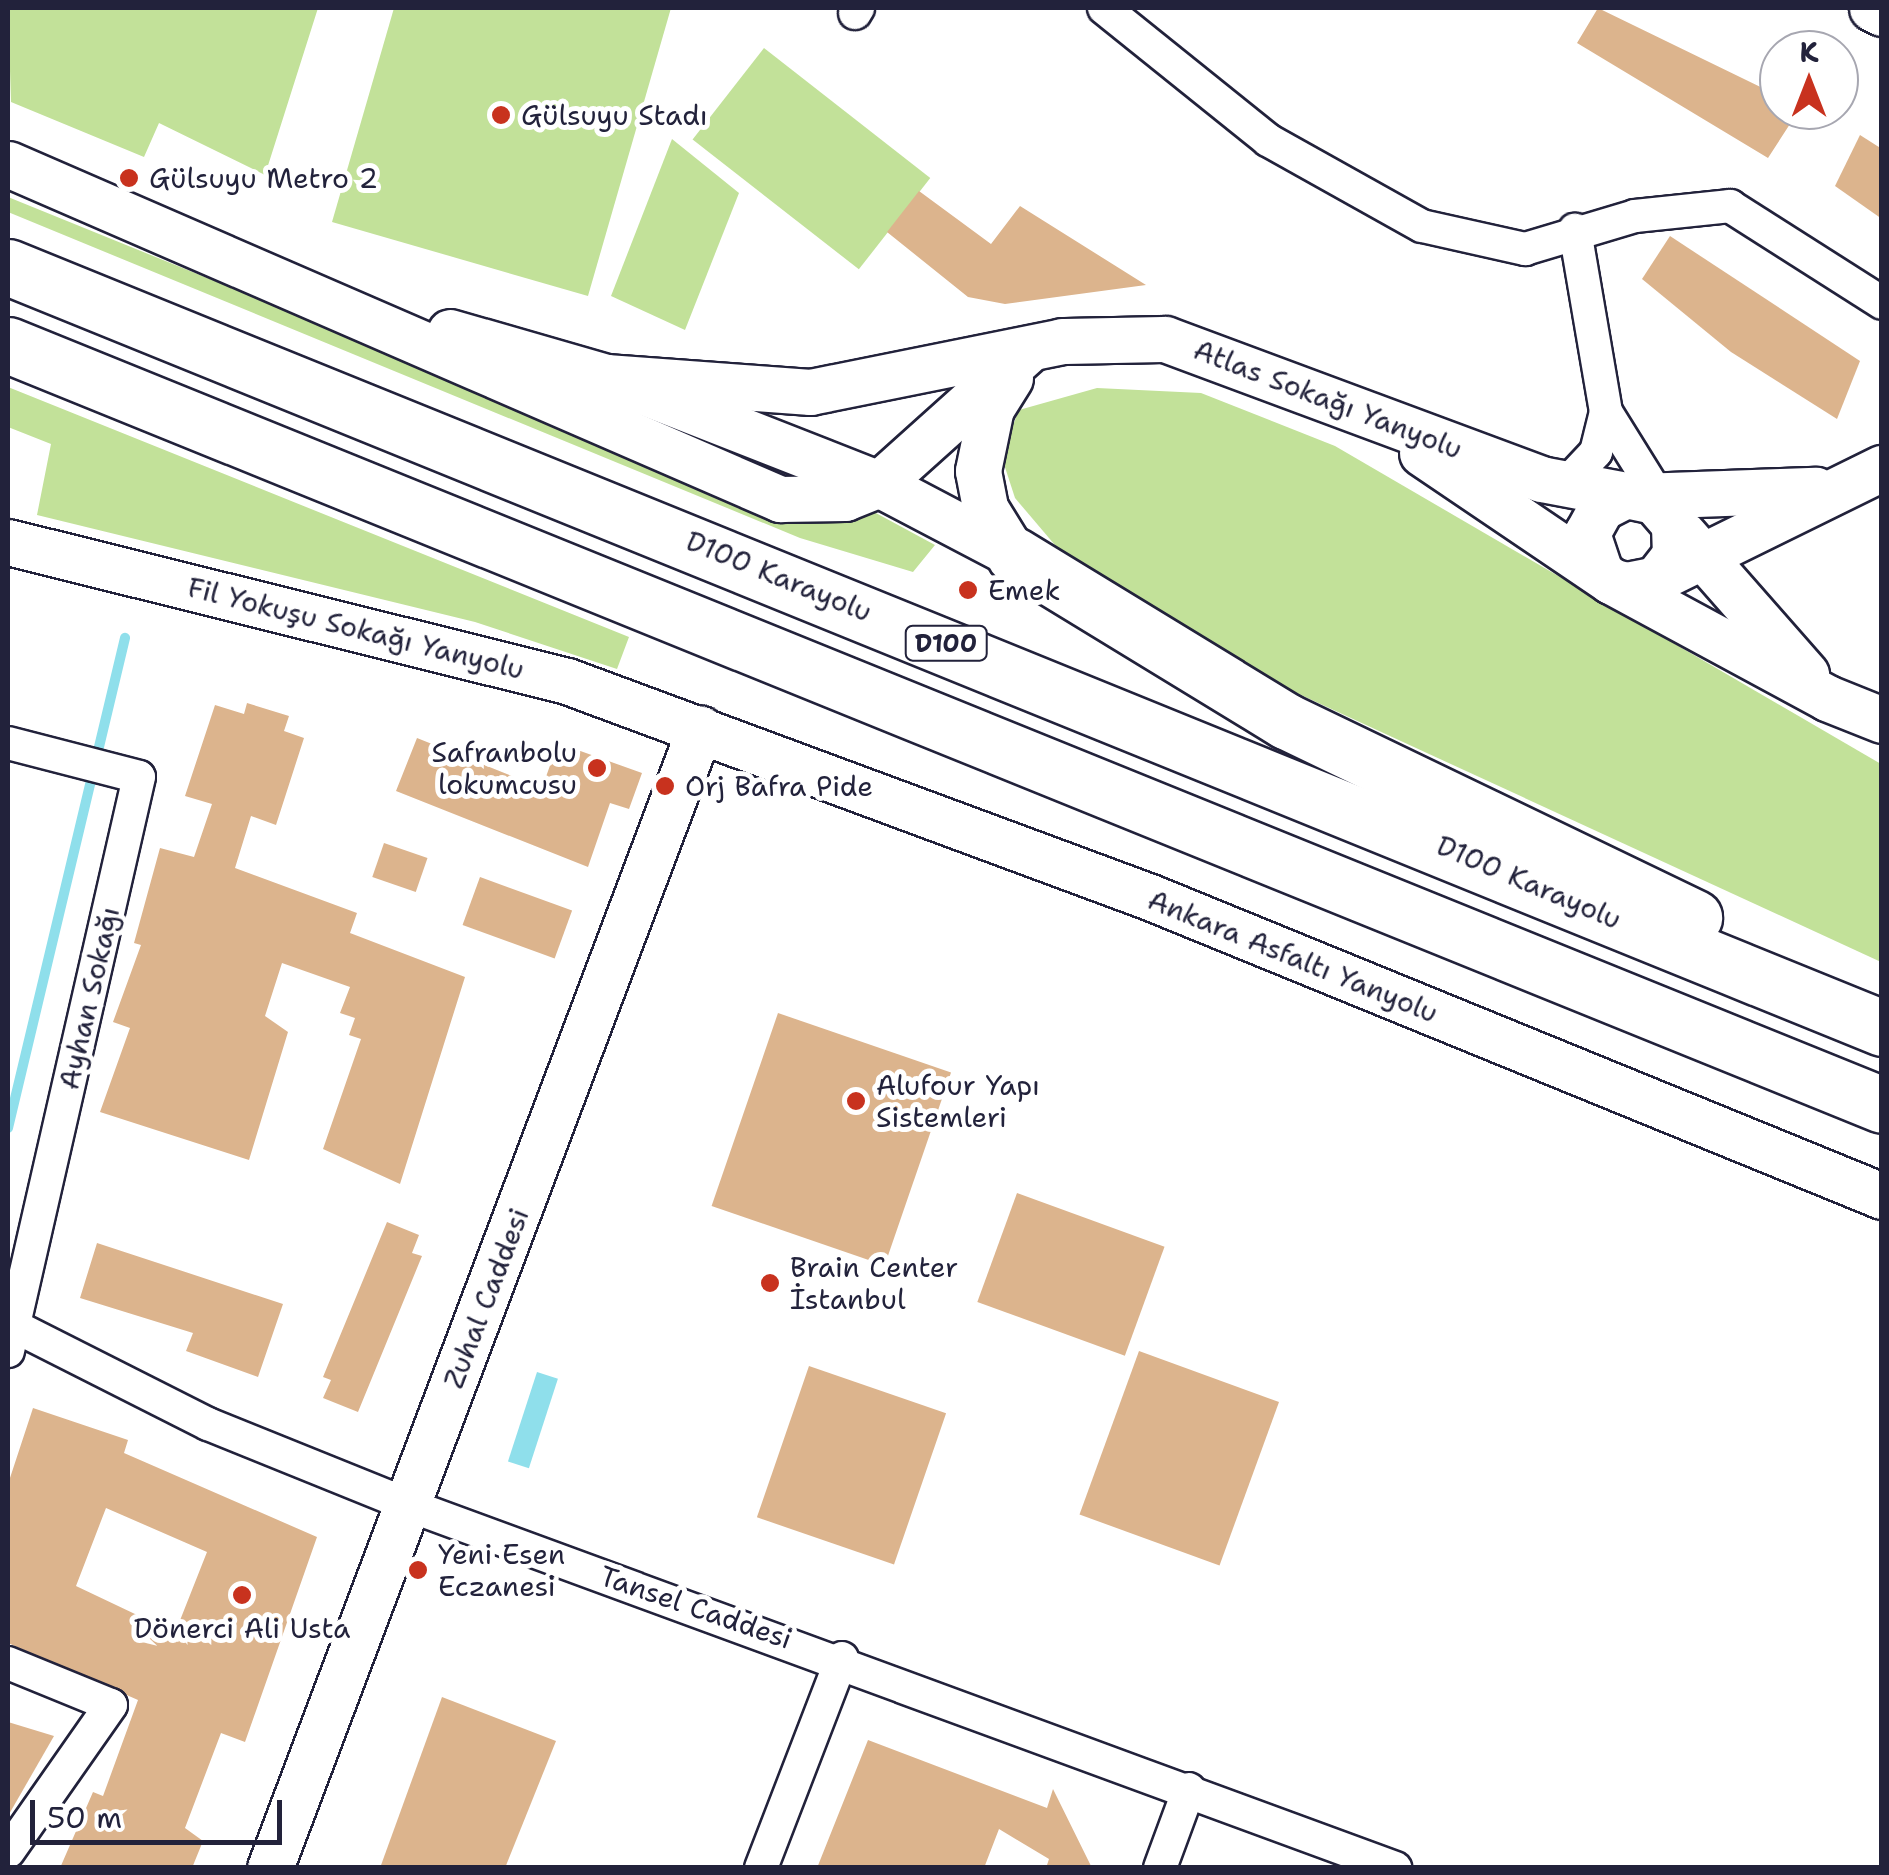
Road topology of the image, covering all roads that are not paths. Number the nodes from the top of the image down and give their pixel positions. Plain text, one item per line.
1 (1104, 8) edge
2 (1872, 8) edge
3 (1882, 13) edge
4 (8, 164) edge
5 (1575, 230) junction
6 (207, 249) junction
7 (8, 267) edge
8 (1882, 303) edge
9 (8, 345) edge
10 (1027, 351) junction
11 (606, 376) junction
12 (1354, 408) junction
13 (1606, 412) junction
14 (1882, 468) edge
15 (880, 484) junction
16 (1566, 485) junction
17 (1828, 489) junction
18 (1660, 513) junction
19 (8, 542) edge
20 (1014, 555) junction
21 (1611, 580) junction
22 (1828, 698) junction
23 (1882, 720) edge
24 (700, 728) junction
25 (8, 742) edge
26 (1882, 1019) edge
27 (1882, 1028) edge
28 (1882, 1105) edge
29 (1882, 1196) edge
30 (10, 1334) edge
31 (408, 1505) junction
32 (842, 1658) junction
33 (8, 1663) edge
34 (1189, 1789) junction
35 (8, 1852) edge
36 (270, 1868) edge
37 (761, 1868) edge
38 (1160, 1868) edge
39 (1395, 1868) edge

1 - 5 street
2 - 3 main road
4 - 6 main road
5 - 8 street
5 - 13 street
6 - 11 main road
6 - 15 main road
7 - 27 highway, D100 Karayolu / D100
9 - 28 highway
10 - 11 main road, Atlas Sokağı Yanyolu
10 - 12 main road, Atlas Sokağı Yanyolu
10 - 15 main road
10 - 20 main road
11 - 15 main road
12 - 16 main road, Atlas Sokağı Yanyolu
12 - 21 main road
13 - 16 street
13 - 18 street
14 - 17 main road
15 - 20 main road
16 - 18 main road, Atlas Sokağı Yanyolu
17 - 18 main road
17 - 18 main road
18 - 21 main road
18 - 21 main road
18 - 22 main road
19 - 24 main road, Fil Yokuşu Sokağı Yanyolu
20 - 26 highway
21 - 22 main road
22 - 23 main road
24 - 29 main road, Ankara Asfaltı Yanyolu
24 - 31 main road, Zuhal Caddesi
25 - 30 street, Ayhan Sokağı
30 - 31 street, Tansel Caddesi
31 - 32 street, Tansel Caddesi
31 - 36 main road, Zuhal Caddesi
32 - 34 street, Tansel Caddesi
32 - 37 street
33 - 35 street
34 - 38 street
34 - 39 street, Tansel Caddesi

